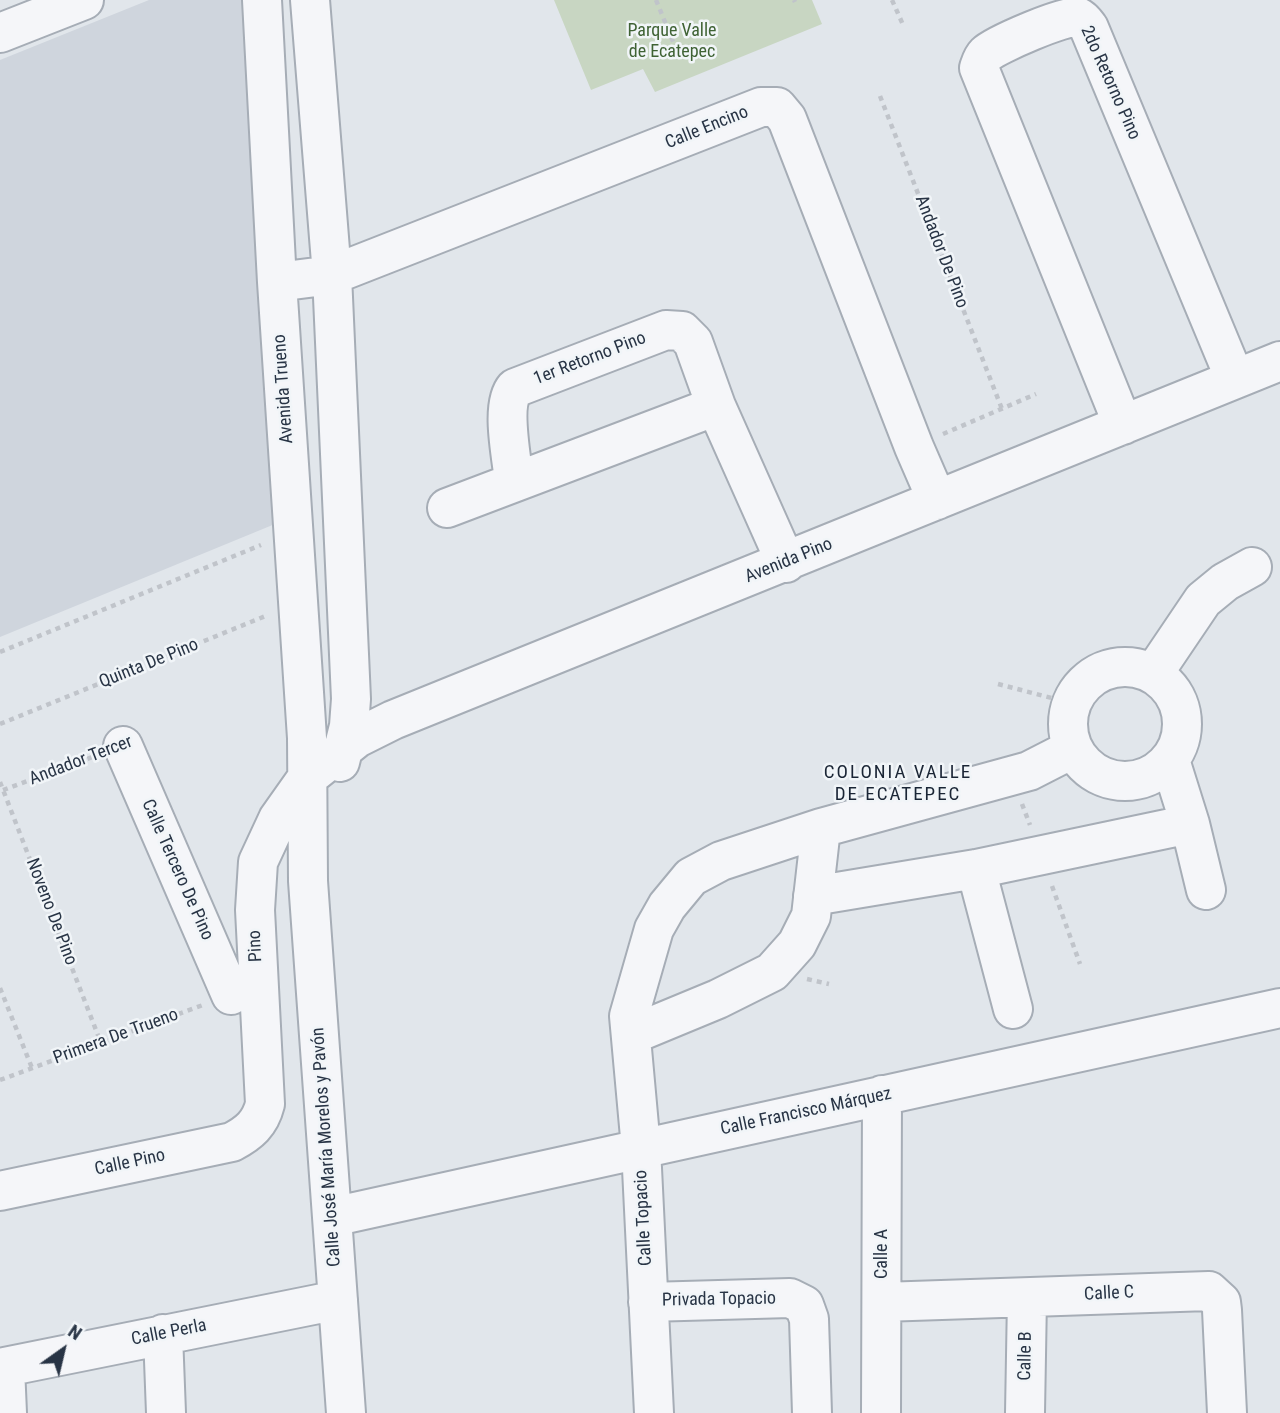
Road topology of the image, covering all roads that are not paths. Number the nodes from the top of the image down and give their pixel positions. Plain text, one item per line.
1 (84, 0) edge
2 (262, 0) edge
3 (310, 0) edge
4 (0, 33) edge
5 (332, 275) junction
6 (277, 282) junction
7 (1280, 361) edge
8 (1236, 379) junction
9 (716, 406) junction
10 (1123, 425) junction
11 (514, 481) junction
12 (937, 500) junction
13 (447, 508) dead end
14 (786, 563) junction
15 (1252, 567) dead end
16 (1153, 674) junction
17 (122, 746) road end
18 (345, 747) junction
19 (1072, 749) junction
20 (1170, 760) junction
21 (307, 778) junction
22 (1191, 824) junction
23 (821, 828) junction
24 (976, 869) junction
25 (308, 881) junction
26 (1206, 890) dead end
27 (813, 896) junction
28 (232, 995) road end
29 (1280, 1008) edge
30 (1013, 1009) dead end
31 (631, 1035) junction
32 (881, 1095) junction
33 (255, 1126) joint
34 (641, 1148) junction
35 (0, 1191) edge
36 (332, 1217) junction
37 (1027, 1298) junction
38 (338, 1300) junction
39 (648, 1302) junction
40 (882, 1303) junction
41 (163, 1334) junction
42 (2, 1368) edge
43 (8, 1413) edge
44 (166, 1413) edge
45 (346, 1413) edge
46 (654, 1413) edge
47 (812, 1413) edge
48 (881, 1413) edge
49 (1025, 1413) edge
50 (1227, 1413) edge

1 - 4 street
2 - 6 street, Avenida Trueno
3 - 5 street
5 - 6 street, Calle Encino
5 - 12 street, Calle Encino
5 - 18 street
6 - 21 street, Avenida Trueno
7 - 8 street, Avenida Pino
8 - 10 street, Avenida Pino
8 - 10 street, 2do Retorno Pino
9 - 11 street
9 - 11 street, 1er Retorno Pino
9 - 14 street, 1er Retorno Pino
10 - 12 street, Avenida Pino
11 - 13 street
12 - 14 street, Avenida Pino
14 - 18 street, Avenida Pino
15 - 16 street
16 - 19 street
16 - 20 street
17 - 28 street, Calle Tercero De Pino
18 - 21 street, Avenida Pino
18 - 25 street, Calle José María Morelos y Pavón
19 - 20 street
19 - 23 street, Calle Topacio
20 - 22 street
21 - 25 street, Calle José María Morelos y Pavón
21 - 33 street, Pino
22 - 24 street
22 - 26 street
23 - 27 street
23 - 31 street, Calle Topacio
24 - 27 street
24 - 30 street
25 - 36 street, Calle José María Morelos y Pavón
27 - 31 street
29 - 32 street, Calle Francisco Márquez
31 - 34 street, Calle Topacio
32 - 34 street, Calle Francisco Márquez
32 - 40 street, Calle A
33 - 35 street, Calle Pino
34 - 36 street, Calle Francisco Márquez
34 - 39 street, Calle Topacio
36 - 38 street, Calle José María Morelos y Pavón
37 - 40 street, Calle C
37 - 49 street, Calle B
37 - 50 street, Calle C
38 - 41 street, Calle Perla
38 - 45 street, Calle José María Morelos y Pavón
39 - 46 street, Calle Topacio
39 - 47 street, Privada Topacio
40 - 48 street, Calle A
41 - 42 street, Calle Perla
41 - 44 street
42 - 43 street

